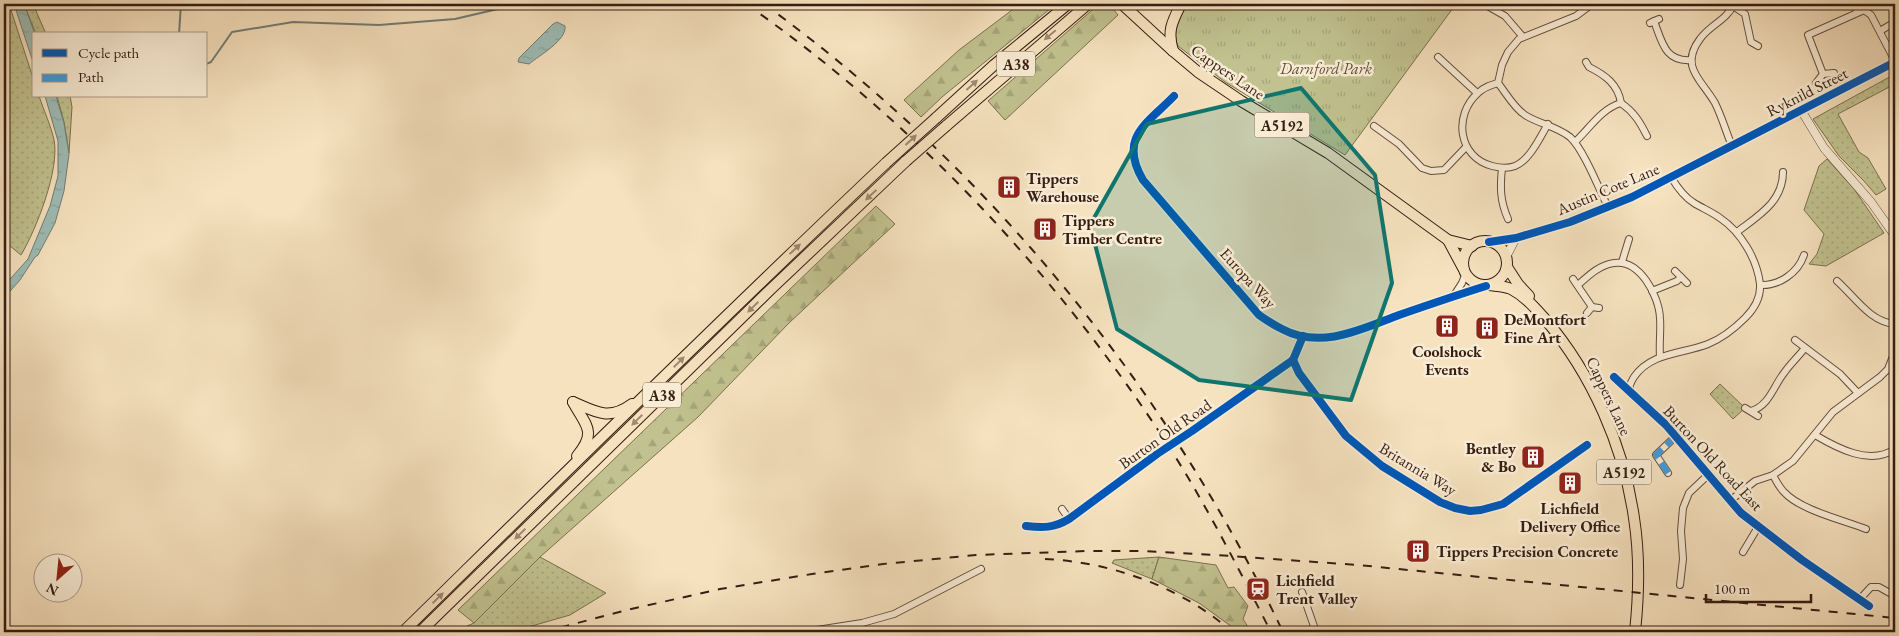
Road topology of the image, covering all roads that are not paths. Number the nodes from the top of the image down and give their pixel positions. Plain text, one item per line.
1 (1068, 4) edge
2 (1088, 4) edge
3 (1122, 4) edge
4 (1181, 4) edge
5 (1484, 4) edge
6 (1592, 4) edge
7 (1853, 4) edge
8 (1734, 5) edge
9 (1858, 12) junction
10 (1654, 21) dead end
11 (1895, 22) edge
12 (1170, 25) junction
13 (1150, 31) junction
14 (1880, 31) junction
15 (1524, 37) junction
16 (1173, 52) junction
17 (1756, 53) dead end
18 (1438, 57) dead end
19 (1691, 60) junction
20 (1895, 62) edge
21 (1582, 72) dead end
22 (1834, 73) dead end
23 (1823, 74) junction
24 (1498, 83) junction
25 (1816, 83) dead end
26 (1477, 94) junction
27 (1174, 96) dead end
28 (1621, 103) junction
29 (1801, 110) junction
30 (1548, 124) junction
31 (1374, 126) dead end
32 (1647, 136) dead end
33 (1575, 142) junction
34 (1732, 146) junction
35 (1466, 147) junction
36 (1502, 168) junction
37 (1671, 177) junction
38 (1784, 177) dead end
39 (1608, 207) junction
40 (1508, 219) dead end
41 (1737, 232) junction
42 (1895, 236) edge
43 (1516, 238) junction
44 (1628, 239) dead end
45 (1448, 240) junction
46 (1490, 242) junction
47 (1472, 246) junction
48 (1507, 262) junction
49 (1622, 262) junction
50 (1809, 264) dead end
51 (1465, 272) junction
52 (1675, 272) dead end
53 (1681, 277) junction
54 (1573, 279) dead end
55 (1836, 281) dead end
56 (1687, 283) dead end
57 (1760, 284) junction
58 (1487, 286) junction
59 (1578, 286) junction
60 (1652, 291) junction
61 (1453, 297) junction
62 (1587, 313) dead end
63 (1895, 324) edge
64 (1552, 328) junction
65 (1303, 336) junction
66 (1794, 340) dead end
67 (1805, 348) junction
68 (1895, 351) edge
69 (1660, 357) junction
70 (1293, 360) junction
71 (1614, 377) dead end
72 (654, 387) junction
73 (1629, 391) junction
74 (1858, 393) junction
75 (1758, 416) dead end
76 (1815, 435) junction
77 (1676, 436) junction
78 (1587, 445) dead end
79 (1895, 449) edge
80 (1668, 473) dead end
81 (1709, 474) junction
82 (1773, 475) junction
83 (546, 492) junction
84 (1731, 500) junction
85 (1062, 509) dead end
86 (1070, 520) junction
87 (1026, 526) dead end
88 (1758, 527) junction
89 (1861, 530) dead end
90 (1746, 549) dead end
91 (981, 569) dead end
92 (1681, 587) dead end
93 (1302, 592) dead end
94 (1895, 596) edge
95 (1859, 600) junction
96 (1869, 606) dead end
97 (831, 631) edge
98 (403, 632) edge
99 (420, 632) edge
100 (804, 632) edge
101 (1316, 632) edge
102 (1634, 632) edge

72 -> 1 highway, A38, bridge
2 -> 99 highway, A38, bridge
3 - 13 highway, Cappers Lane / A5192
4 - 12 highway
5 - 15 street
6 - 15 street
7 - 9 street
8 - 17 street
8 - 19 street
9 - 14 street
9 - 23 street
10 - 19 street
11 - 14 street
12 - 13 highway
12 - 16 highway
13 - 16 highway, Cappers Lane / A5192
14 - 20 street
15 - 24 street
16 - 45 highway, Cappers Lane / A5192
18 - 26 street
19 - 34 street
20 - 29 street, Ryknild Street
21 - 28 street
22 - 23 street
23 - 25 street
24 - 26 street
24 - 30 street
26 - 35 street
27 - 65 street, Europa Way
28 - 32 street
28 - 33 street
29 - 34 street, Ryknild Street
29 - 42 street
30 - 33 street
30 - 36 street
31 - 35 street
33 - 39 street
34 - 37 street, Austin Cote Lane
35 - 36 street
36 - 40 street
37 - 39 street, Austin Cote Lane
37 - 41 street
38 - 41 street
39 - 43 street, Austin Cote Lane
41 - 57 street
43 - 46 street, Austin Cote Lane
43 - 48 street
44 - 49 street
45 - 47 highway, Cappers Lane / A5192
45 - 51 highway, Cappers Lane / A5192
46 - 47 highway
46 - 48 highway
47 - 51 highway
48 - 58 highway
48 - 64 highway, Cappers Lane / A5192
49 - 59 street
49 - 60 street
50 - 57 street
51 - 58 highway
51 - 61 street
52 - 53 street
53 - 56 street
53 - 60 street
54 - 59 street
55 - 63 street
57 - 69 street
58 - 61 street, Europa Way
58 - 64 highway, Cappers Lane / A5192
59 - 62 street
60 - 69 street
61 - 65 street, Europa Way
64 - 102 highway, Cappers Lane / A5192
65 - 70 street
66 - 67 street
67 - 74 street
67 - 75 street
68 - 74 street
69 - 73 street
70 - 78 street, Britannia Way
70 - 86 street, Burton Old Road, bridge
71 - 73 street, Burton Old Road East
72 - 83 highway, A38
72 - 83 highway
73 - 77 street, Burton Old Road East
74 - 76 street
76 - 79 street
76 - 82 street
77 - 80 street
77 - 81 street, Burton Old Road East
81 - 84 street, Burton Old Road East
81 - 92 street
82 - 84 street
82 - 89 street
98 -> 83 highway, A38
84 - 88 street, Burton Old Road East
85 - 86 street
86 - 87 street, Burton Old Road
88 - 90 street
88 - 95 street, Burton Old Road East
91 - 97 street
93 - 101 street
94 - 95 street
95 - 96 street, Burton Old Road East
97 - 100 street

